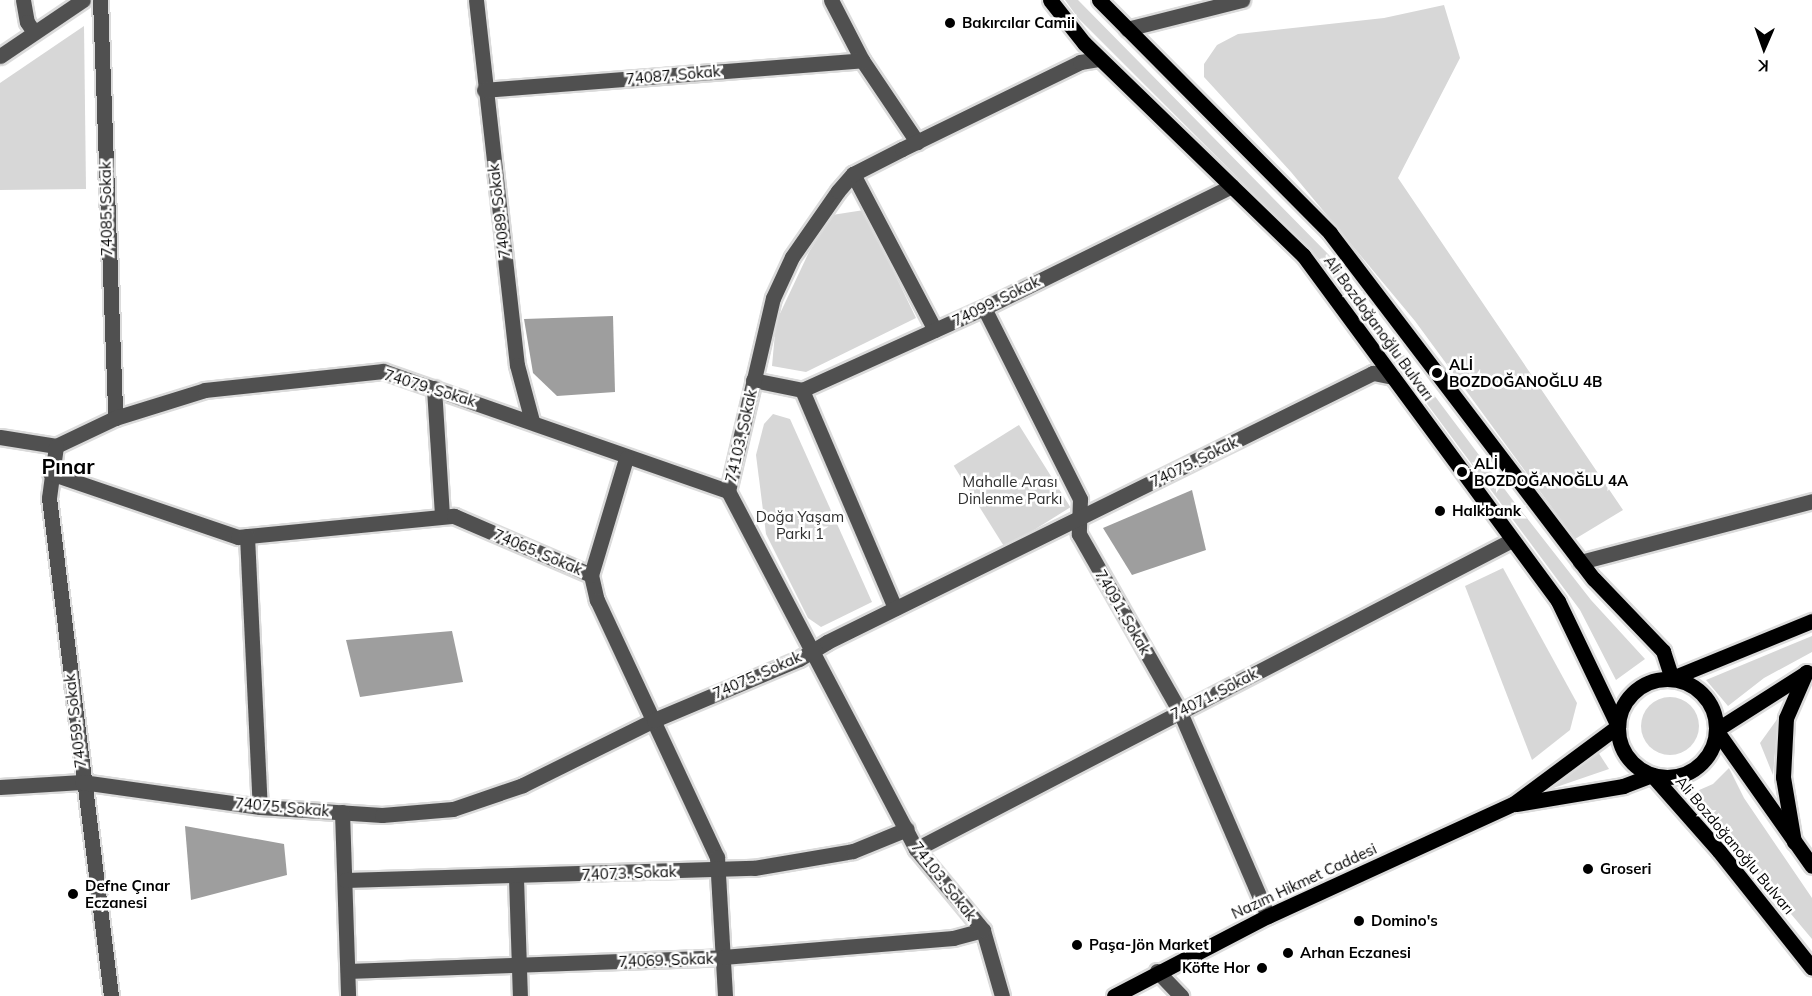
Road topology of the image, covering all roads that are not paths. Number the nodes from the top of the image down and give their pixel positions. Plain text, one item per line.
1 (24, 0) edge
2 (82, 0) edge
3 (100, 0) edge
4 (476, 0) edge
5 (831, 0) edge
6 (1050, 0) edge
7 (1099, 0) edge
8 (1242, 0) edge
9 (1126, 29) junction
10 (34, 32) junction
11 (0, 56) edge
12 (1100, 59) junction
13 (862, 60) junction
14 (484, 90) junction
15 (916, 142) junction
16 (853, 174) junction
17 (1232, 186) junction
18 (984, 308) junction
19 (935, 330) junction
20 (1393, 377) junction
21 (753, 380) junction
22 (434, 388) junction
23 (802, 390) junction
24 (115, 418) junction
25 (532, 421) junction
26 (0, 437) edge
27 (56, 446) junction
28 (626, 458) junction
29 (50, 474) junction
30 (728, 491) junction
31 (1812, 501) edge
32 (442, 516) junction
33 (1080, 518) junction
34 (247, 536) junction
35 (1512, 540) junction
36 (1580, 562) junction
37 (591, 575) junction
38 (895, 608) junction
39 (1812, 621) edge
40 (813, 650) junction
41 (1809, 670) edge
42 (1672, 678) junction
43 (1180, 712) junction
44 (654, 720) junction
45 (1618, 726) junction
46 (1716, 730) junction
47 (1652, 775) junction
48 (82, 782) junction
49 (0, 787) edge
50 (1513, 804) junction
51 (260, 807) junction
52 (342, 812) junction
53 (907, 829) junction
54 (1794, 842) junction
55 (916, 849) junction
56 (1812, 866) edge
57 (717, 869) junction
58 (516, 878) junction
59 (345, 880) junction
60 (1268, 916) junction
61 (982, 930) junction
62 (723, 957) junction
63 (518, 966) junction
64 (1812, 968) edge
65 (348, 971) junction
66 (1157, 971) junction
67 (111, 996) edge
68 (348, 996) edge
69 (520, 996) edge
70 (725, 996) edge
71 (1002, 996) edge
72 (1114, 996) edge
73 (1181, 996) edge

1 - 10 street
2 - 10 street
3 - 24 street, 74085. Sokak
4 - 14 street, 74089. Sokak
5 - 13 street
6 - 12 main road, Ali Bozdoğanoğlu Bulvarı
7 - 9 main road, Ali Bozdoğanoğlu Bulvarı
8 - 9 street
9 - 36 main road, Ali Bozdoğanoğlu Bulvarı
10 - 11 street
12 - 15 street, 74103. Sokak
12 - 17 main road, Ali Bozdoğanoğlu Bulvarı
13 - 14 street, 74087. Sokak
13 - 15 street
14 - 25 street, 74089. Sokak
15 - 16 street, 74103. Sokak
16 - 19 street
16 - 21 street, 74103. Sokak
17 - 18 street, 74099. Sokak
17 - 20 main road, Ali Bozdoğanoğlu Bulvarı
18 - 19 street, 74099. Sokak
18 - 33 street, 74091. Sokak
19 - 23 street, 74099. Sokak
20 - 33 street, 74075. Sokak
20 - 35 main road, Ali Bozdoğanoğlu Bulvarı
21 - 23 street
21 - 30 street, 74103. Sokak
22 - 24 street, 74079. Sokak
22 - 25 street, 74079. Sokak
22 - 32 street
23 - 38 street
24 - 27 street, 74079. Sokak
25 - 28 street, 74079. Sokak
26 - 27 street
27 - 29 street, 74059. Sokak
28 - 30 street, 74079. Sokak
28 - 37 street
29 - 34 street, 74065. Sokak
29 - 48 street, 74059. Sokak
30 - 40 street, 74103. Sokak
31 - 36 street
32 - 34 street, 74065. Sokak
32 - 37 street, 74065. Sokak
33 - 38 street, 74075. Sokak
33 - 43 street, 74091. Sokak
34 - 51 street
35 - 43 street, 74071. Sokak
35 - 45 main road, Ali Bozdoğanoğlu Bulvarı
36 - 42 main road, Ali Bozdoğanoğlu Bulvarı
37 - 44 street, 74065. Sokak
38 - 40 street, 74075. Sokak
39 - 42 main road
40 - 44 street, 74075. Sokak
40 - 53 street, 74103. Sokak
41 - 46 main road
41 - 54 main road
42 - 45 main road
42 - 46 main road
43 - 55 street, 74071. Sokak
43 - 60 street, 74091. Sokak
44 - 52 street, 74075. Sokak
44 - 57 street, 74065. Sokak
45 - 47 main road
45 - 50 main road
46 - 47 main road
46 - 54 main road
47 - 50 main road
47 - 64 main road, Ali Bozdoğanoğlu Bulvarı
48 - 49 street, 74075. Sokak
48 - 51 street, 74075. Sokak
48 - 67 street, 74059. Sokak
50 - 60 main road, Nazım Hikmet Caddesi
51 - 52 street, 74075. Sokak
52 - 59 street
53 - 55 street, 74103. Sokak
53 - 57 street, 74073. Sokak
54 - 56 main road
55 - 61 street, 74103. Sokak
57 - 58 street, 74073. Sokak
57 - 62 street, 74065. Sokak
58 - 59 street, 74073. Sokak
58 - 63 street
59 - 65 street
60 - 66 main road, Nazım Hikmet Caddesi
61 - 62 street, 74069. Sokak
61 - 71 street, 74103. Sokak
62 - 63 street, 74069. Sokak
62 - 70 street, 74065. Sokak
63 - 65 street, 74069. Sokak
63 - 69 street
65 - 68 street
66 - 72 main road, Nazım Hikmet Caddesi
66 - 73 street

